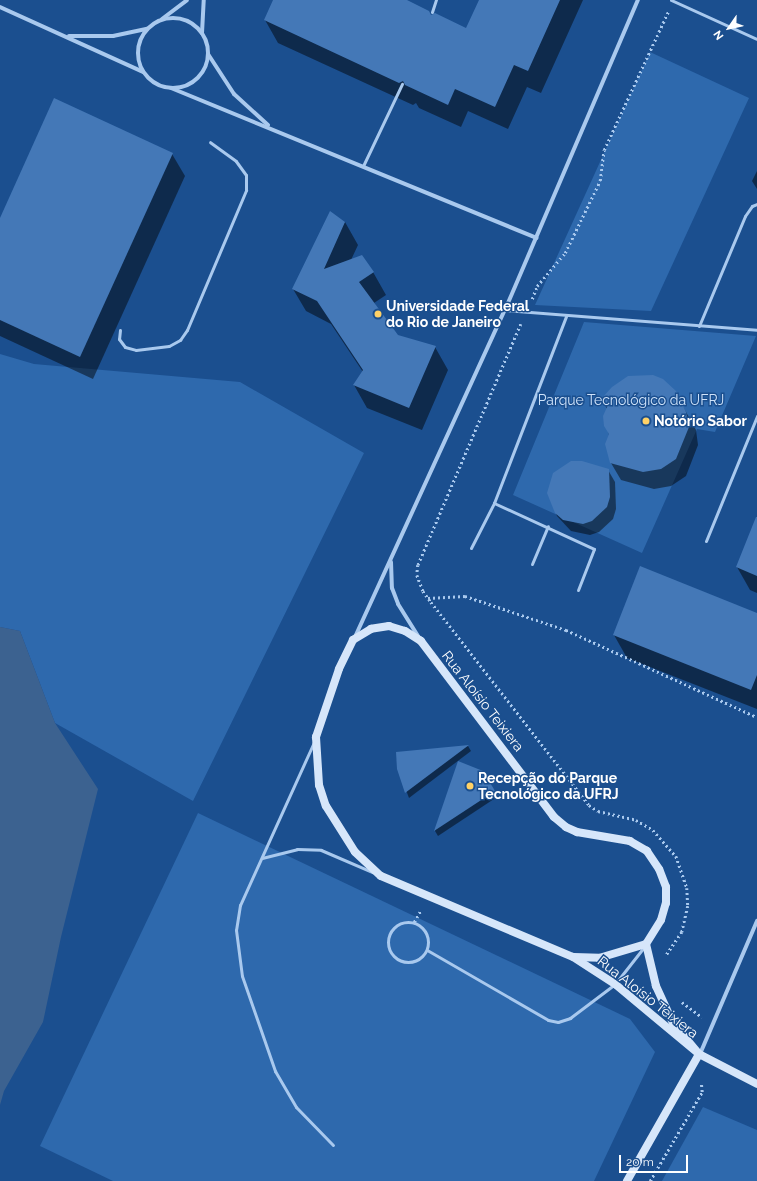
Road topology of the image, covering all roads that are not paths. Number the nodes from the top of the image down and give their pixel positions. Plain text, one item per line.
1 (188, 0) edge
2 (204, 0) edge
3 (436, 0) edge
4 (638, 0) edge
5 (671, 0) edge
6 (0, 7) edge
7 (432, 12) dead end
8 (160, 20) junction
9 (148, 29) junction
10 (202, 33) junction
11 (66, 36) junction
12 (757, 39) edge
13 (208, 54) junction
14 (144, 72) junction
15 (402, 84) dead end
16 (170, 88) junction
17 (270, 127) junction
18 (210, 142) dead end
19 (363, 166) junction
20 (757, 204) edge
21 (536, 238) junction
22 (505, 310) junction
23 (566, 316) junction
24 (699, 326) junction
25 (120, 330) dead end
26 (757, 330) edge
27 (757, 416) edge
28 (494, 503) junction
29 (548, 526) junction
30 (706, 541) dead end
31 (471, 548) dead end
32 (391, 559) junction
33 (532, 564) dead end
34 (578, 590) dead end
35 (353, 640) junction
36 (421, 642) junction
37 (316, 737) junction
38 (262, 858) junction
39 (381, 876) junction
40 (757, 921) edge
41 (646, 944) junction
42 (427, 950) junction
43 (573, 957) junction
44 (615, 984) junction
45 (699, 1054) junction
46 (757, 1084) edge
47 (333, 1145) dead end
48 (627, 1181) edge

1 - 8 street
2 - 10 street
3 - 7 lane
4 - 21 street
5 - 12 lane
6 - 11 street
8 - 9 street
8 - 10 street
9 - 11 street
9 - 14 street
10 - 13 street
11 - 14 street
13 - 16 street
13 - 17 street
14 - 16 street
15 - 19 lane
16 - 17 street
17 - 19 street
18 - 25 lane
19 - 21 street
20 - 24 lane
21 - 22 street
22 - 23 lane
22 - 32 street
23 - 24 lane
23 - 28 lane
24 - 26 lane
27 - 30 lane
28 - 29 lane
28 - 31 lane
29 - 33 lane
29 - 34 lane
32 - 35 street
32 - 36 street
35 - 36 street, Rua Aloísio Teixiera
35 - 37 street, Rua Aloísio Teixiera
36 - 41 street, Rua Aloísio Teixiera
37 - 38 lane
37 - 39 street, Rua Aloísio Teixiera
38 - 39 lane
38 - 47 lane
39 - 43 street, Rua Aloísio Teixiera
40 - 45 street
41 - 43 street
41 - 44 lane
41 - 45 street, Rua Aloísio Teixiera
42 - 42 lane
42 - 44 lane
43 - 44 street, Rua Aloísio Teixiera
44 - 45 street, Rua Aloísio Teixiera
45 - 46 street
45 - 48 street

